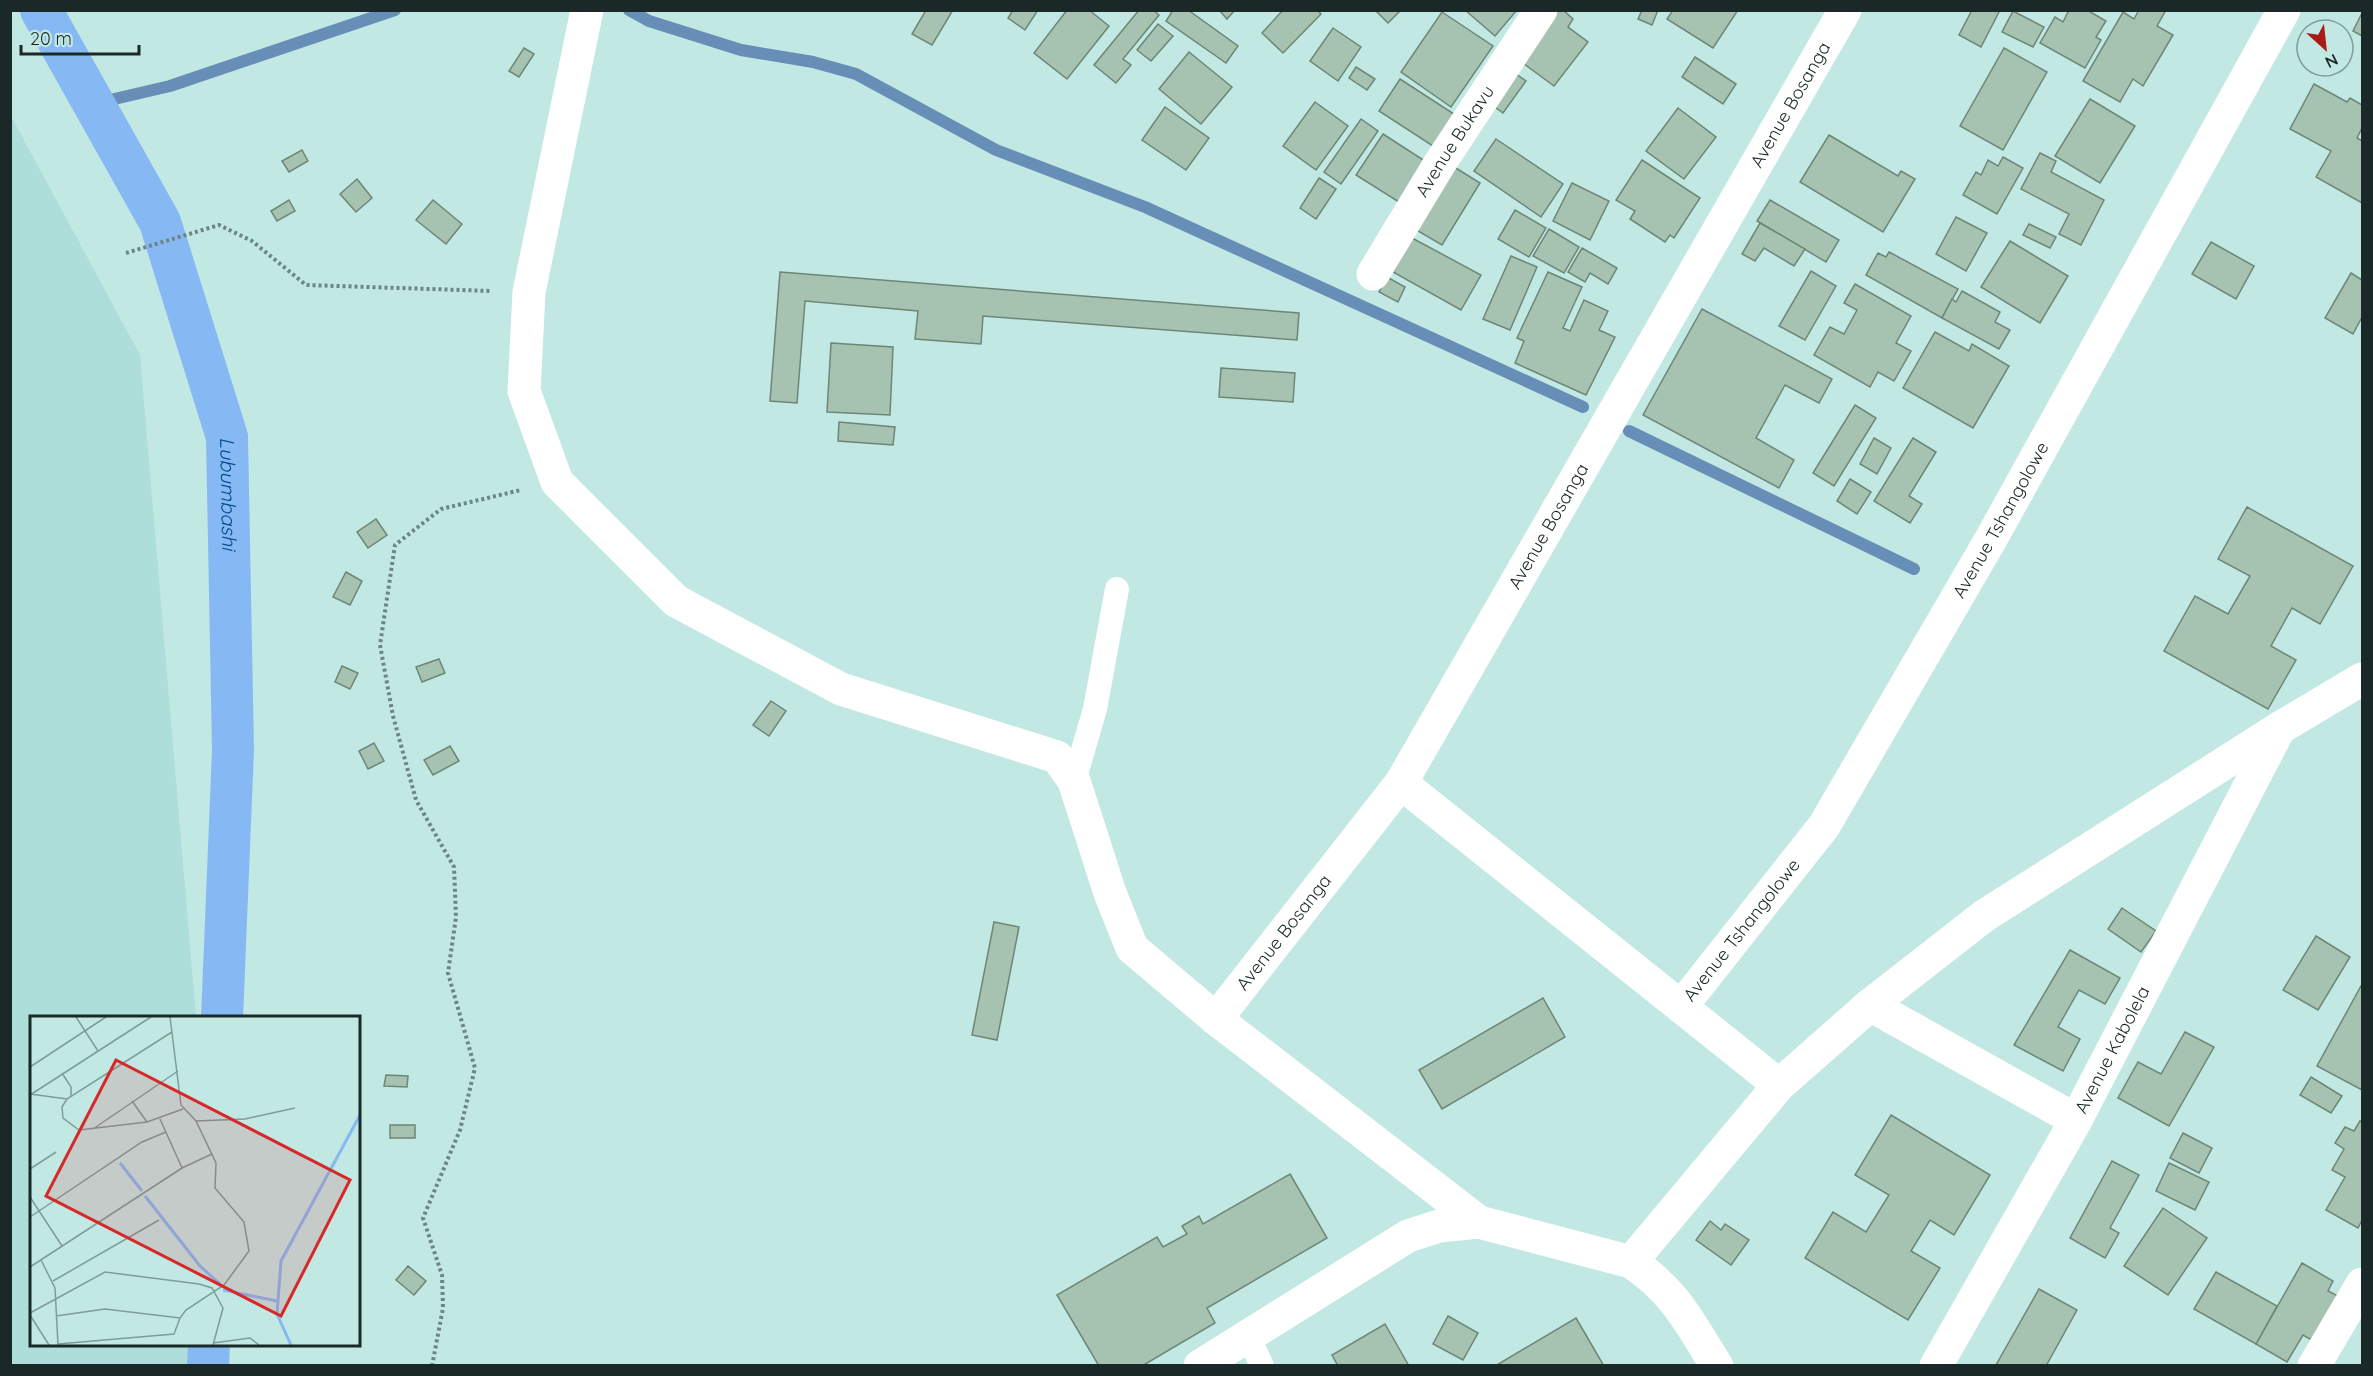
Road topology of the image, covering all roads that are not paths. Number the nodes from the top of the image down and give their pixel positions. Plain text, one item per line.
1 (587, 10) edge
2 (1541, 10) edge
3 (1845, 10) edge
4 (2284, 10) edge
5 (1373, 274) dead end
6 (1118, 589) dead end
7 (2362, 679) edge
8 (2278, 729) junction
9 (1074, 781) junction
10 (1401, 783) junction
11 (1870, 1005) junction
12 (1681, 1007) junction
13 (1216, 1019) junction
14 (1779, 1085) junction
15 (2076, 1120) junction
16 (1479, 1222) junction
17 (1631, 1262) junction
18 (2362, 1284) edge
19 (1248, 1336) junction
20 (1200, 1365) edge
21 (1262, 1365) edge
22 (1717, 1365) edge
23 (1936, 1365) edge
24 (2314, 1365) edge

1 - 9 street
2 - 5 street, Avenue Bukavu
3 - 10 street, Avenue Bosanga
4 - 12 street, Avenue Tshangolowe
6 - 9 lane
7 - 8 street
8 - 11 street
8 - 15 street, Avenue Kabolela
9 - 13 street
10 - 12 street
10 - 13 street, Avenue Bosanga
11 - 14 street
11 - 15 street
12 - 14 street
13 - 16 street
14 - 17 street
15 - 23 street, Avenue Kabolela
16 - 17 street
16 - 19 street
17 - 22 street
18 - 24 street
19 - 20 street
19 - 21 lane

